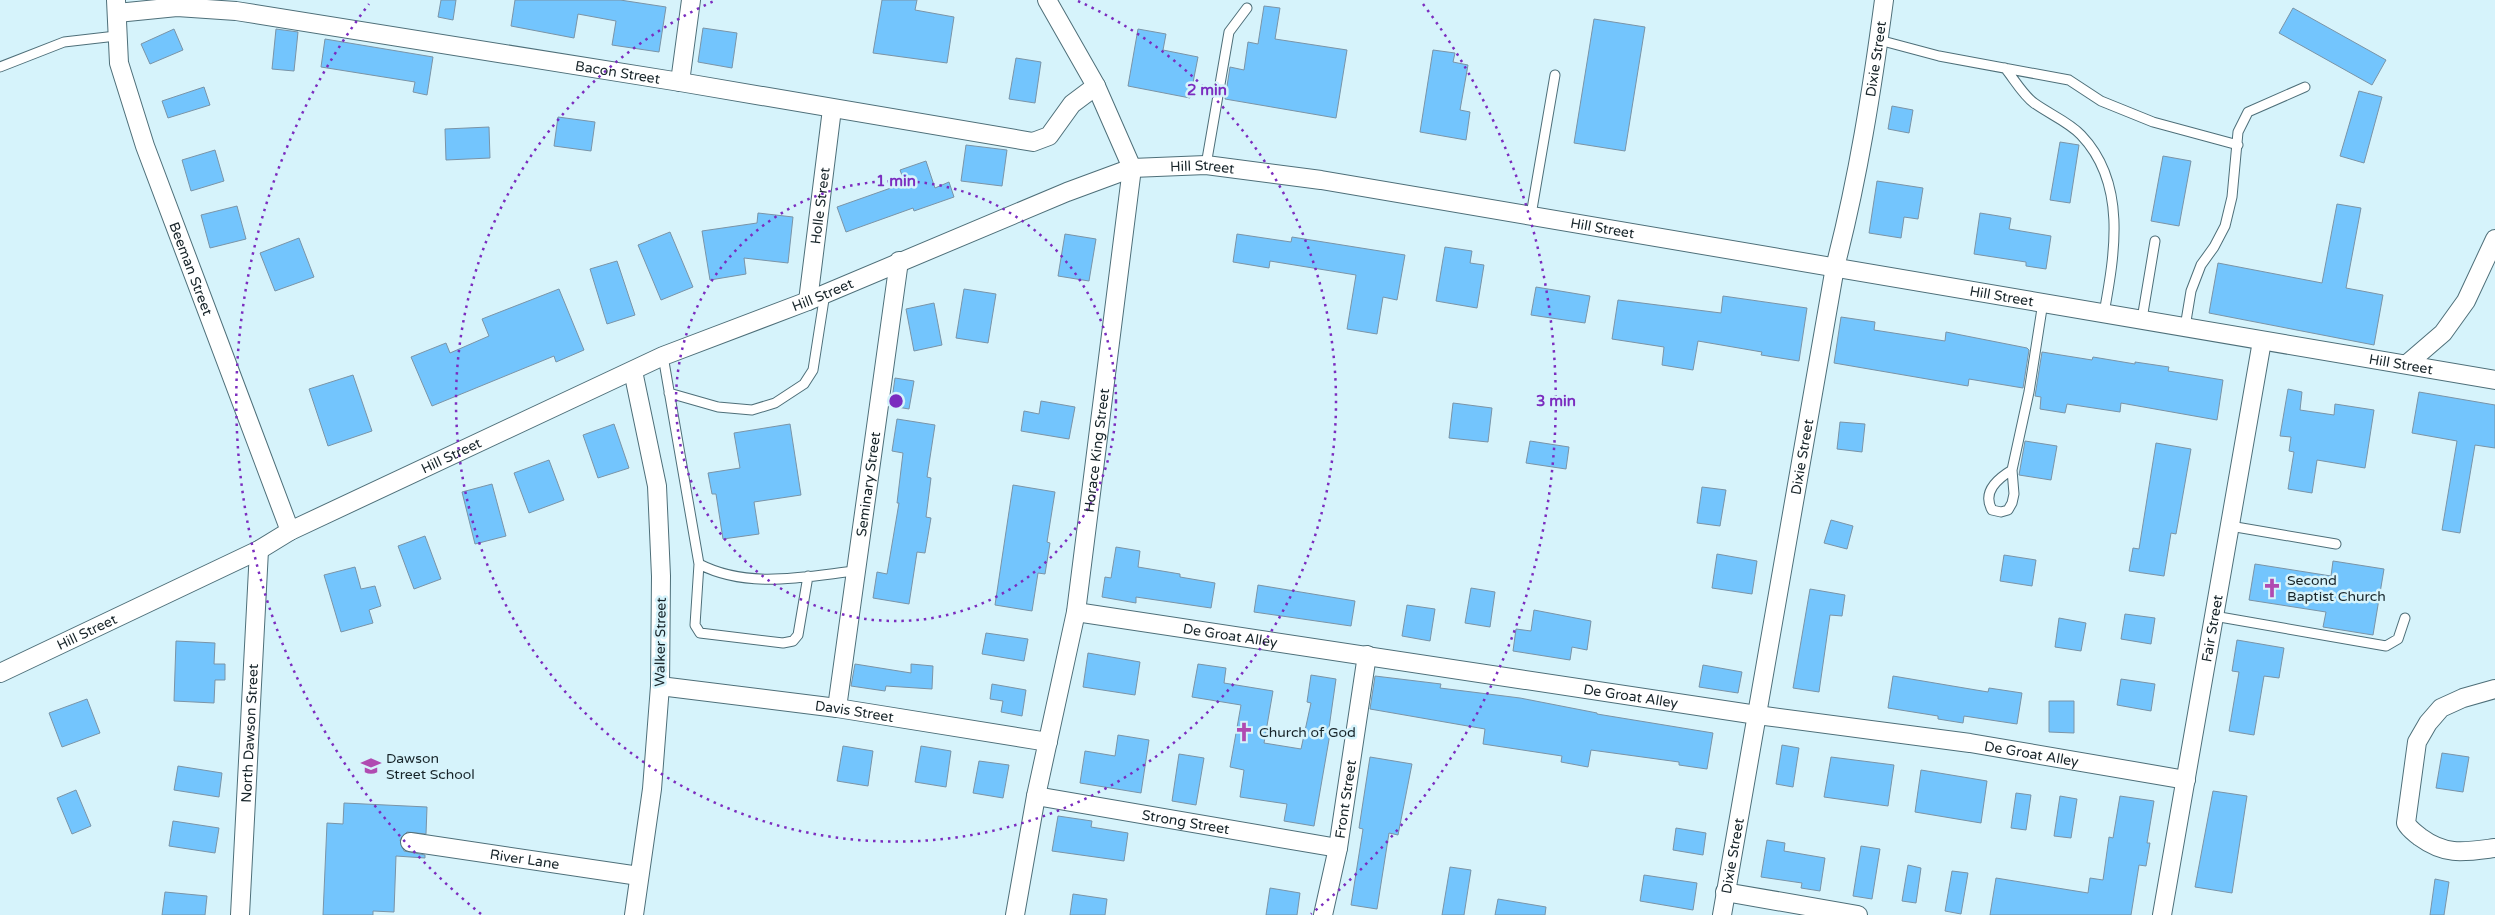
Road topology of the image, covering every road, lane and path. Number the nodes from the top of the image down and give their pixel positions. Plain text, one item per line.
1 (691, 0) edge
2 (1047, 0) edge
3 (1884, 0) edge
4 (116, 7) edge
5 (1247, 8) dead end
6 (116, 36) junction
7 (1879, 40) junction
8 (0, 67) edge
9 (2005, 68) junction
10 (1555, 75) dead end
11 (680, 82) junction
12 (1096, 86) junction
13 (2305, 87) dead end
14 (832, 110) junction
15 (2238, 145) junction
16 (1206, 165) junction
17 (1132, 168) junction
18 (1531, 215) junction
19 (2495, 239) edge
20 (2155, 241) dead end
21 (899, 261) junction
22 (1835, 267) junction
23 (826, 293) junction
24 (808, 301) junction
25 (2043, 302) junction
26 (2104, 313) junction
27 (2142, 319) junction
28 (2185, 327) junction
29 (2262, 341) junction
30 (663, 356) junction
31 (2407, 364) junction
32 (632, 370) junction
33 (2495, 380) edge
34 (669, 393) junction
35 (2012, 470) dead end
36 (2230, 526) junction
37 (290, 531) junction
38 (2336, 544) dead end
39 (259, 550) junction
40 (699, 564) junction
41 (854, 571) junction
42 (808, 576) junction
43 (1076, 612) junction
44 (2214, 616) junction
45 (2405, 618) dead end
46 (1367, 655) junction
47 (0, 673) edge
48 (660, 686) junction
49 (2495, 689) edge
50 (837, 708) junction
51 (1757, 715) junction
52 (1048, 742) junction
53 (2186, 780) junction
54 (1036, 796) junction
55 (410, 842) dead end
56 (1338, 848) junction
57 (2495, 848) edge
58 (639, 876) junction
59 (1726, 892) junction
60 (240, 915) edge
61 (634, 915) edge
62 (1016, 915) edge
63 (1323, 915) edge
64 (1722, 915) edge
65 (1858, 915) edge
66 (2162, 915) edge

1 - 11 street
2 - 12 street
3 - 7 street, Dixie Street
4 - 6 street, Beeman Street
4 - 11 street, Bacon Street
5 - 16 lane
6 - 8 lane
6 - 37 street, Beeman Street
7 - 9 lane
7 - 22 street, Dixie Street
9 - 15 lane
9 - 26 lane
10 - 18 lane
11 - 14 street, Bacon Street
12 - 14 street, Bacon Street
12 - 17 street
13 - 15 lane
14 - 24 street, Holle Street
15 - 28 lane
16 - 17 street, Hill Street
16 - 18 street, Hill Street
17 - 21 street, Hill Street
17 - 43 street, Horace King Street
18 - 22 street, Hill Street
19 - 31 street
20 - 27 lane
21 - 23 street, Hill Street
21 - 41 street, Seminary Street
22 - 25 street, Hill Street
22 - 51 street, Dixie Street
23 - 24 street, Hill Street
23 - 34 lane
24 - 30 street, Hill Street
25 - 26 street, Hill Street
25 - 35 lane
26 - 27 street, Hill Street
27 - 28 street, Hill Street
28 - 29 street, Hill Street
29 - 31 street, Hill Street
29 - 36 street, Fair Street
30 - 32 street, Hill Street
30 - 34 lane
31 - 33 street, Hill Street
32 - 37 street, Hill Street
32 - 48 street, Walker Street
34 - 40 lane
36 - 38 lane
36 - 44 street, Fair Street
37 - 39 street, Hill Street
39 - 47 street, Hill Street
39 - 60 street, North Dawson Street
40 - 42 lane
40 - 42 lane
41 - 42 lane
41 - 50 street, Seminary Street
43 - 46 street, De Groat Alley
43 - 52 street, Horace King Street
44 - 45 lane
44 - 53 street, Fair Street
46 - 51 street, De Groat Alley
46 - 56 street, Front Street
48 - 50 street, Davis Street
48 - 58 street, Walker Street
49 - 57 street
50 - 52 street, Davis Street
51 - 53 street, De Groat Alley
51 - 59 street, Dixie Street
52 - 54 street, Horace King Street
53 - 66 street, Fair Street
54 - 56 street, Strong Street
54 - 62 street, Horace King Street
55 - 58 street, River Lane
56 - 63 street, Front Street
58 - 61 street, Walker Street
59 - 64 street, Dixie Street
59 - 65 street

